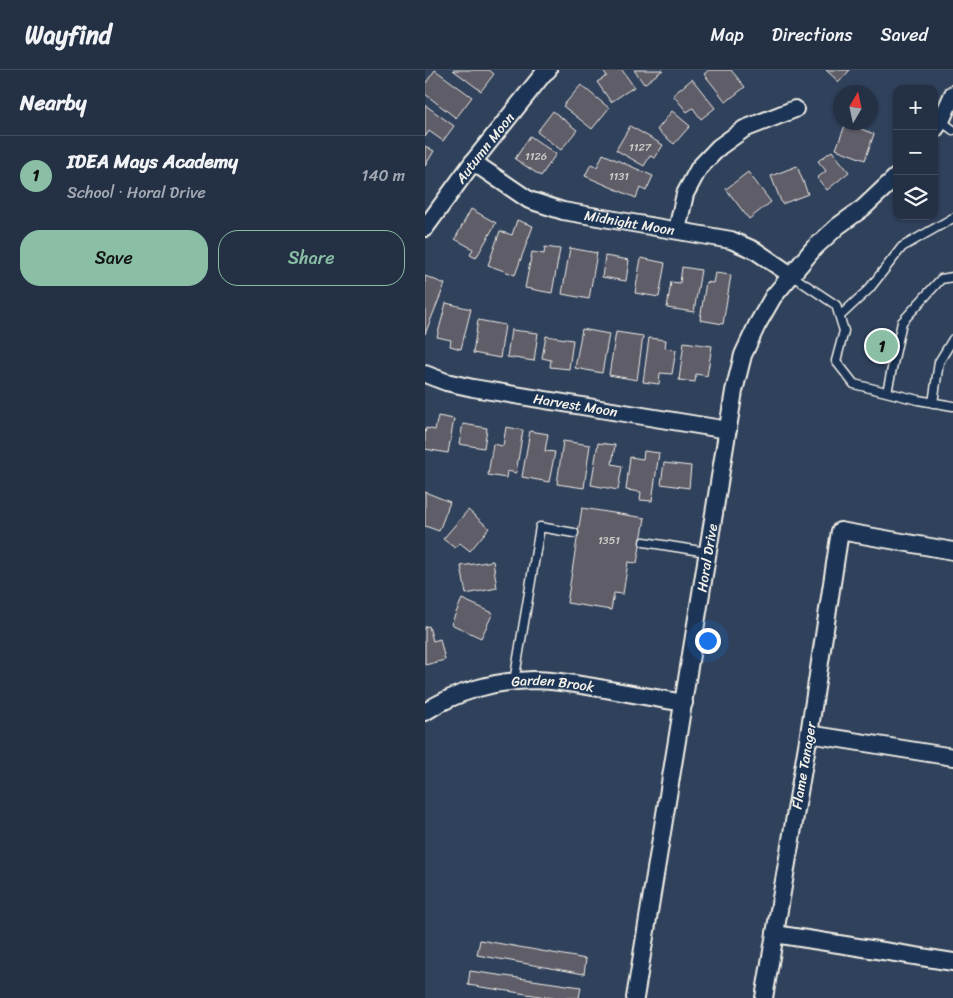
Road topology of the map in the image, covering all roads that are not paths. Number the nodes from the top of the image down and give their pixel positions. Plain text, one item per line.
1 (548, 70) edge
2 (953, 94) edge
3 (795, 109) dead end
4 (943, 127) edge
5 (473, 162) junction
6 (893, 180) edge
7 (953, 218) edge
8 (425, 228) edge
9 (677, 230) junction
10 (791, 275) junction
11 (953, 277) edge
12 (839, 316) junction
13 (953, 339) edge
14 (425, 374) edge
15 (887, 392) junction
16 (933, 403) junction
17 (953, 406) edge
18 (728, 430) junction
19 (574, 533) dead end
20 (644, 542) dead end
21 (953, 551) edge
22 (707, 552) junction
23 (514, 682) junction
24 (684, 702) junction
25 (425, 712) edge
26 (809, 734) junction
27 (953, 757) edge
28 (775, 934) junction
29 (953, 962) edge
30 (635, 998) edge
31 (764, 998) edge

1 - 5 street, Autumn Moon
2 - 4 street
3 - 9 street
5 - 8 street, Autumn Moon
5 - 9 street, Midnight Moon
6 - 10 street, Horal Drive
7 - 12 lane
9 - 10 street, Midnight Moon
10 - 12 lane
10 - 18 street, Horal Drive
11 - 15 lane
12 - 15 lane
13 - 16 lane
14 - 18 street, Harvest Moon
15 - 16 lane
16 - 17 lane
18 - 22 street, Horal Drive
19 - 23 lane
20 - 22 lane
21 - 26 street, Flame Tanager
22 - 24 street, Horal Drive
23 - 24 street, Garden Brook
23 - 25 street, Garden Brook
24 - 30 street, Horal Drive
26 - 27 street
26 - 28 street, Flame Tanager
28 - 29 street
28 - 31 street, Flame Tanager

